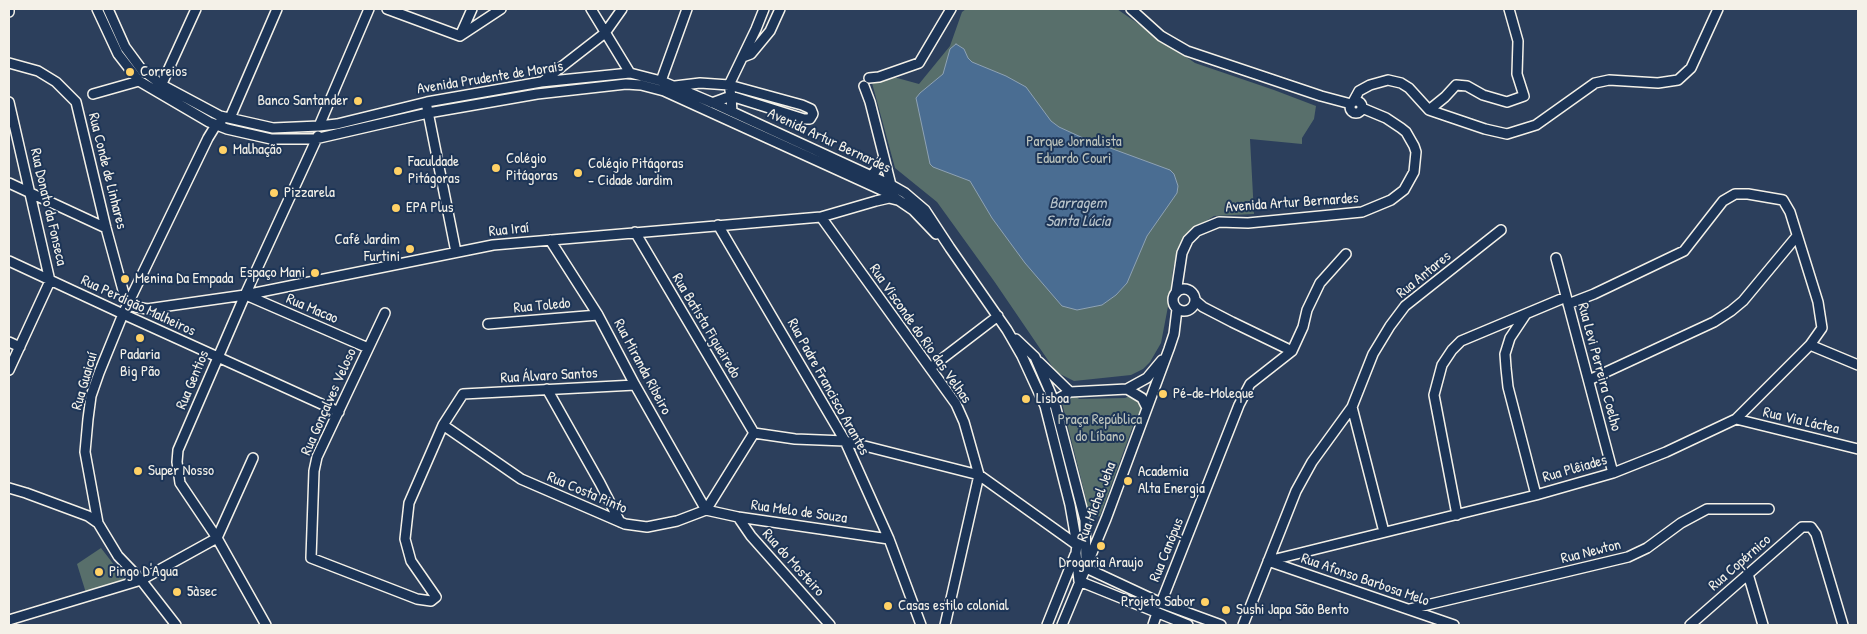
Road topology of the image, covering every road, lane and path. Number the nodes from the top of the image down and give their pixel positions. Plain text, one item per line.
1 (98, 9) edge
2 (196, 9) edge
3 (277, 9) edge
4 (369, 9) edge
5 (387, 9) edge
6 (472, 9) edge
7 (501, 9) edge
8 (591, 9) edge
9 (622, 9) edge
10 (687, 9) edge
11 (764, 9) edge
12 (780, 9) edge
13 (951, 9) edge
14 (1131, 9) edge
15 (1509, 9) edge
16 (1718, 9) edge
17 (109, 10) edge
18 (605, 33) junction
19 (460, 36) junction
20 (743, 57) junction
21 (9, 63) edge
22 (630, 73) junction
23 (661, 81) junction
24 (139, 82) junction
25 (542, 82) junction
26 (718, 84) junction
27 (729, 85) junction
28 (674, 86) junction
29 (160, 89) junction
30 (93, 94) dead end
31 (537, 94) junction
32 (731, 96) junction
33 (9, 102) edge
34 (427, 102) junction
35 (713, 103) junction
36 (694, 104) junction
37 (1356, 107) junction
38 (1429, 110) junction
39 (732, 112) junction
40 (428, 113) junction
41 (216, 115) junction
42 (230, 118) junction
43 (213, 124) junction
44 (337, 124) junction
45 (319, 126) junction
46 (315, 139) junction
47 (883, 159) junction
48 (872, 176) junction
49 (9, 183) edge
50 (874, 186) junction
51 (889, 189) junction
52 (31, 193) junction
53 (904, 198) junction
54 (876, 201) junction
55 (821, 217) junction
56 (718, 225) junction
57 (106, 228) junction
58 (1501, 230) dead end
59 (635, 232) junction
60 (1797, 236) junction
61 (550, 240) junction
62 (456, 252) junction
63 (1346, 254) dead end
64 (1556, 258) dead end
65 (9, 260) edge
66 (50, 281) junction
67 (1179, 291) junction
68 (245, 295) junction
69 (228, 297) junction
70 (1567, 300) junction
71 (1195, 304) junction
72 (127, 305) junction
73 (1181, 310) junction
74 (385, 312) dead end
75 (237, 313) junction
76 (123, 314) junction
77 (1526, 314) junction
78 (598, 315) junction
79 (998, 316) junction
80 (488, 324) dead end
81 (1007, 330) junction
82 (9, 342) edge
83 (1810, 345) junction
84 (20, 347) junction
85 (368, 348) junction
86 (1169, 349) junction
87 (1292, 351) junction
88 (218, 357) junction
89 (1035, 357) junction
90 (1858, 364) edge
91 (930, 368) junction
92 (9, 370) edge
93 (1589, 380) junction
94 (635, 385) junction
95 (547, 389) junction
96 (1127, 389) junction
97 (1070, 392) junction
98 (1054, 401) junction
99 (1045, 406) junction
100 (1352, 406) junction
101 (1147, 408) junction
102 (339, 412) junction
103 (1736, 420) junction
104 (442, 425) junction
105 (754, 433) junction
106 (845, 441) junction
107 (1858, 448) edge
108 (253, 458) dead end
109 (1613, 473) junction
110 (979, 475) junction
111 (9, 488) edge
112 (1536, 495) junction
113 (1070, 505) junction
114 (1769, 509) dead end
115 (706, 510) junction
116 (1457, 515) junction
117 (738, 517) junction
118 (1106, 519) junction
119 (1085, 520) junction
120 (620, 522) junction
121 (98, 523) junction
122 (1384, 532) junction
123 (217, 538) junction
124 (889, 539) junction
125 (1076, 549) junction
126 (1268, 561) junction
127 (1086, 568) junction
128 (1748, 574) junction
129 (141, 580) junction
130 (1079, 581) junction
131 (1161, 603) junction
132 (1410, 609) junction
133 (1157, 613) junction
134 (9, 621) edge
135 (15, 625) edge
136 (176, 625) edge
137 (266, 625) edge
138 (830, 625) edge
139 (921, 625) edge
140 (945, 625) edge
141 (1047, 625) edge
142 (1062, 625) edge
143 (1152, 625) edge
144 (1188, 625) edge
145 (1221, 625) edge
146 (1243, 625) edge
147 (1454, 625) edge
148 (1690, 625) edge
149 (1763, 625) edge
150 (1843, 625) edge

1 - 17 street
1 - 24 street, Avenida Prudente de Morais
2 - 29 street
3 - 42 street
4 - 45 street
5 - 19 street
6 - 19 street
7 - 19 street
8 - 18 street
9 - 18 street
10 - 23 street
11 - 20 street
12 - 20 street
13 - 47 street
14 - 37 street, Avenida Artur Bernardes
15 - 38 street
16 - 38 street
17 - 29 street, Avenida Prudente de Morais
18 - 22 street
18 - 25 street
20 - 27 street
21 - 57 street, Rua Conde de Linhares
22 - 23 street, Avenida Prudente de Morais
22 - 25 street, Avenida Prudente de Morais
23 - 28 street, Avenida Prudente de Morais
24 - 29 street, Avenida Prudente de Morais
24 - 30 street
25 - 31 street
25 - 34 street, Avenida Prudente de Morais
26 - 27 street, Avenida Prudente de Morais
26 - 28 street, Avenida Prudente de Morais
26 - 35 street
27 - 32 street
27 - 32 street, Avenida Prudente de Morais
28 - 35 street, Avenida Artur Bernardes
29 - 41 street, Avenida Prudente de Morais
29 - 43 street, Avenida Prudente de Morais
31 - 36 street, Avenida Prudente de Morais
31 - 40 street, Avenida Prudente de Morais
32 - 35 street
32 - 39 street
33 - 52 street, Rua Donato da Fonseca
34 - 40 street
34 - 44 street, Avenida Prudente de Morais
35 - 36 street
35 - 39 street, Avenida Artur Bernardes
36 - 50 street, Avenida Artur Bernardes
37 - 38 street
37 - 67 street, Avenida Artur Bernardes
39 - 48 street, Avenida Artur Bernardes
40 - 46 street, Avenida Prudente de Morais
40 - 62 street
41 - 42 street, Avenida Prudente de Morais
41 - 43 street, Rua Guaicuí
42 - 43 street
42 - 45 street, Avenida Prudente de Morais
43 - 46 street, Avenida Prudente de Morais
43 - 72 street, Rua Guaicuí
44 - 45 street, Avenida Prudente de Morais
44 - 46 street
46 - 68 street, Rua Gentios
47 - 48 street
47 - 51 street
48 - 51 street, Avenida Artur Bernardes
49 - 52 street
50 - 51 street, Avenida Artur Bernardes
50 - 54 street
51 - 53 street, Avenida Artur Bernardes
51 - 54 street
52 - 57 street
52 - 66 street, Rua Donato da Fonseca
53 - 54 street, Rua Iraí
53 - 79 street, Avenida Artur Bernardes
54 - 55 street, Rua Iraí
55 - 56 street, Rua Iraí
55 - 91 street, Rua Visconde do Rio das Velhas
56 - 59 street, Rua Iraí
56 - 106 street, Rua Padre Francisco Arantes
57 - 72 street, Rua Conde de Linhares
58 - 100 street, Rua Antares
59 - 61 street, Rua Iraí
59 - 105 street, Rua Batista Figueiredo
60 - 70 street, Rua Plêiades
60 - 83 street, Rua Plêiades
60 - 93 street
61 - 62 street, Rua Iraí
61 - 78 street, Rua Miranda Ribeiro
62 - 68 street, Rua Iraí
63 - 87 street, Rua Canópus
64 - 70 street, Rua Levi Perreira Coelho
65 - 66 street, Rua Perdigão Malheiros
66 - 76 street, Rua Perdigão Malheiros
66 - 84 street, Rua Donato da Fonseca
67 - 71 street
67 - 73 street, Avenida Artur Bernardes
68 - 69 street, Rua Iraí
68 - 75 street, Rua Gentios
68 - 85 street, Rua Macao
69 - 72 street, Rua Iraí
69 - 75 street
70 - 77 street
70 - 93 street, Rua Levi Perreira Coelho
71 - 73 street
71 - 87 street
72 - 76 street, Rua Guaicuí
73 - 86 street, Rua Michel Jeha
74 - 85 street, Rua Gonçalves Veloso
75 - 88 street, Rua Gentios
76 - 88 street, Rua Perdigão Malheiros
76 - 121 street, Rua Guaicuí
77 - 112 street
77 - 116 street
78 - 80 street, Rua Toledo
78 - 94 street, Rua Miranda Ribeiro
79 - 81 street, Avenida Artur Bernardes
79 - 91 street
81 - 89 street, Avenida Artur Bernardes
81 - 99 street, Avenida Artur Bernardes
82 - 84 street
83 - 90 street
83 - 103 street, Rua Plêiades
84 - 92 street, Rua Donato da Fonseca
85 - 102 street, Rua Gonçalves Veloso
86 - 96 street
86 - 101 street, Rua Michel Jeha
87 - 131 street, Rua Canópus
88 - 102 street, Rua Perdigão Malheiros
88 - 123 street, Rua Gentios
89 - 97 street
89 - 98 street, Avenida Artur Bernardes
91 - 110 street, Rua Visconde do Rio das Velhas
93 - 109 street, Rua Levi Perreira Coelho
94 - 95 street, Rua Álvaro Santos
94 - 115 street, Rua Miranda Ribeiro
95 - 104 street, Rua Álvaro Santos
95 - 120 street
96 - 97 street
96 - 101 street
97 - 98 street
98 - 99 street
98 - 119 street, Avenida Artur Bernardes
99 - 113 street, Avenida Artur Bernardes
100 - 122 street
100 - 126 street, Rua Antares
101 - 118 street, Rua Michel Jeha
102 - 104 street, Rua Gonçalves Veloso
103 - 107 street, Rua Via Láctea
103 - 109 street, Rua Plêiades
104 - 120 street, Rua Costa Pinto
105 - 106 street
105 - 115 street
106 - 110 street
106 - 124 street, Rua Padre Francisco Arantes
108 - 123 street
109 - 112 street, Rua Plêiades
110 - 125 street
110 - 140 street
111 - 121 street
112 - 116 street, Rua Plêiades
113 - 119 street
113 - 125 street, Avenida Artur Bernardes
114 - 132 street, Rua Newton
115 - 117 street, Rua Melo de Souza
115 - 120 street, Rua Costa Pinto
116 - 122 street, Rua Plêiades
117 - 124 street, Rua Melo de Souza
117 - 138 street, Rua do Mosteiro
118 - 119 street
118 - 127 street, Rua Michel Jeha
119 - 127 street, Avenida Artur Bernardes
121 - 129 street, Rua Guaicuí
122 - 126 street, Rua Plêiades
123 - 129 street
123 - 137 street, Rua Gentios
124 - 139 street, Rua Padre Francisco Arantes
125 - 130 street, Avenida Artur Bernardes
125 - 141 street
126 - 132 street, Rua Afonso Barbosa Melo
126 - 146 street, Rua Antares
127 - 130 street, Rua Michel Jeha
127 - 131 street
128 - 148 street, Rua Copérnico
128 - 149 street
128 - 150 street, Rua Copérnico
129 - 134 street
129 - 136 street, Rua Guaicuí
130 - 133 street
130 - 142 street, Rua Michel Jeha
131 - 145 street
132 - 147 street, Rua Afonso Barbosa Melo
133 - 143 street
133 - 144 street
134 - 135 street

